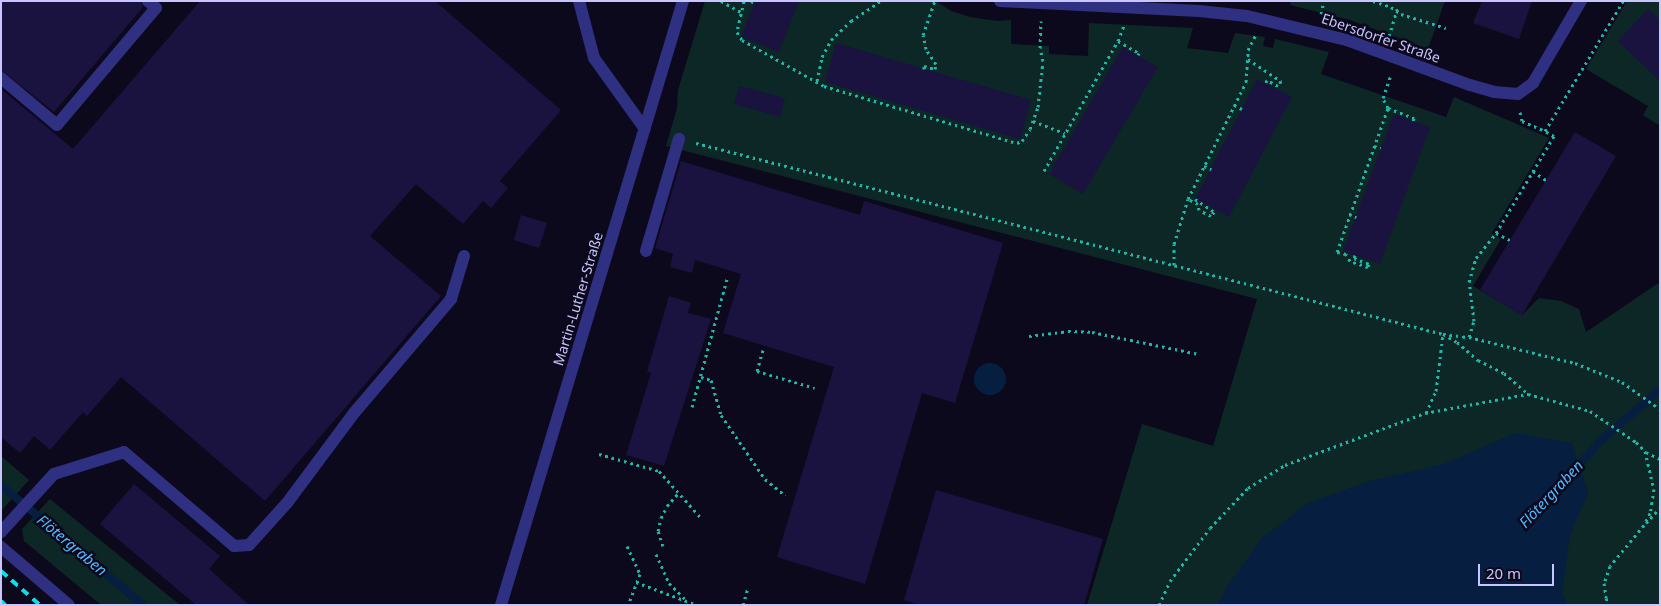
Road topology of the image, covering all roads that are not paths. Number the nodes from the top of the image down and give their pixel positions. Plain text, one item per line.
1 (148, 1) edge
2 (579, 1) edge
3 (683, 1) edge
4 (1000, 1) edge
5 (1581, 1) edge
6 (1, 78) edge
7 (645, 129) junction
8 (679, 139) road end
9 (646, 251) dead end
10 (464, 256) dead end
11 (1, 532) edge
12 (1, 547) edge
13 (69, 605) edge
14 (501, 605) edge

1 - 6 street
2 - 7 street
3 - 7 street, Martin-Luther-Straße
4 - 5 street, Ebersdorfer Straße
7 - 14 street, Martin-Luther-Straße
8 - 9 street
10 - 11 street
12 - 13 street

